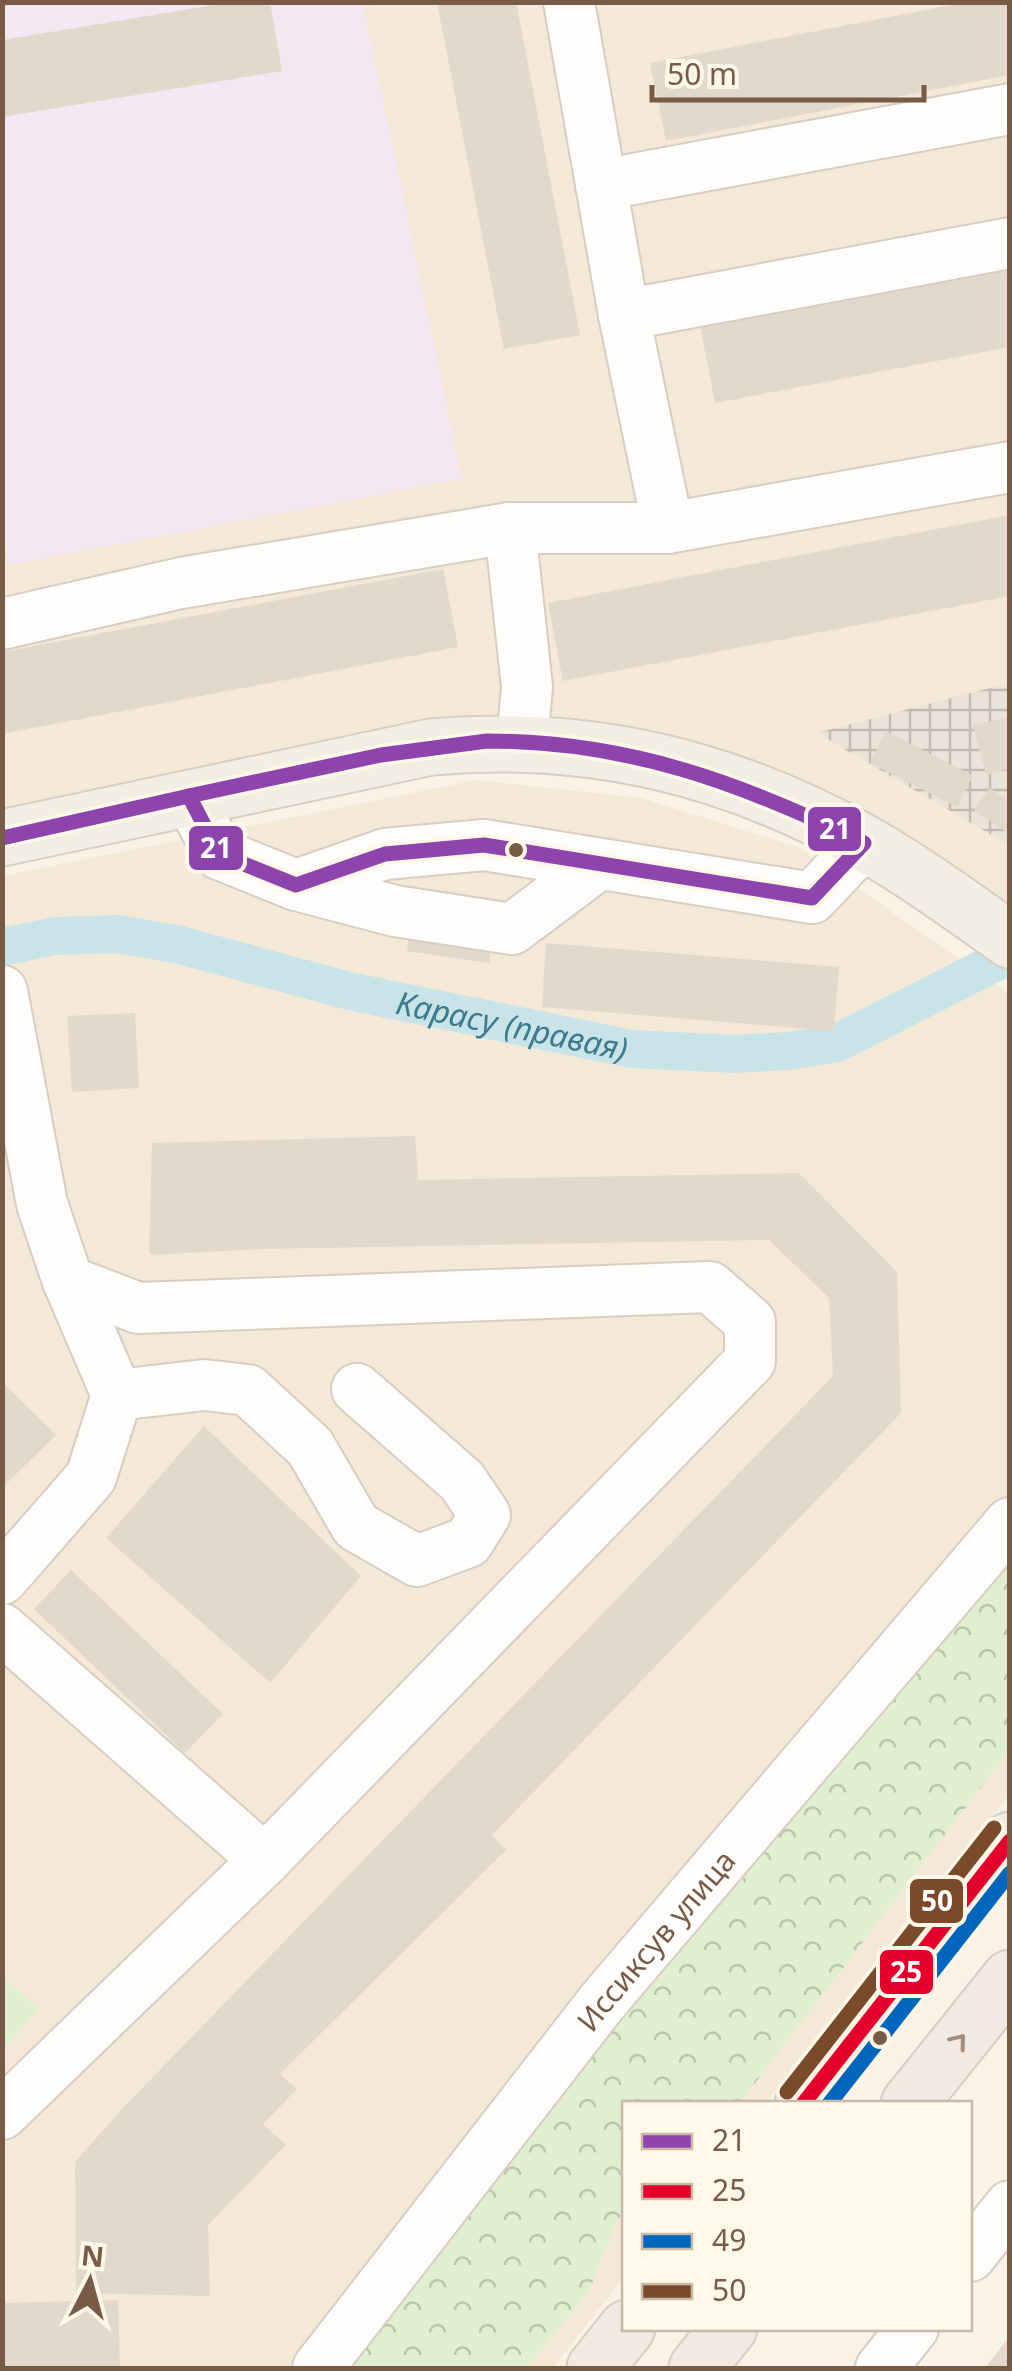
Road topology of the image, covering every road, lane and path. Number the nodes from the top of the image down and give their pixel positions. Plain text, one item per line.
1 (569, 2) edge
2 (1010, 109) edge
3 (601, 185) junction
4 (1010, 243) edge
5 (624, 314) junction
6 (1010, 467) edge
7 (510, 528) junction
8 (668, 528) junction
9 (2, 624) edge
10 (522, 743) junction
11 (188, 796) junction
12 (2, 838) edge
13 (864, 842) junction
14 (599, 864) junction
15 (296, 885) junction
16 (1010, 940) edge
17 (2, 991) edge
18 (68, 1281) junction
19 (357, 1389) dead end
20 (117, 1396) junction
21 (1010, 1523) edge
22 (2, 1579) edge
23 (2, 1629) edge
24 (1010, 1840) edge
25 (265, 1860) junction
26 (1010, 1978) edge
27 (805, 2101) edge
28 (911, 2101) edge
29 (2, 2114) edge
30 (1010, 2206) edge
31 (972, 2254) edge
32 (625, 2331) edge
33 (727, 2331) edge
34 (911, 2331) edge
35 (318, 2368) edge
36 (596, 2368) edge
37 (697, 2368) edge
38 (881, 2368) edge

1 - 3 street
2 - 3 street
3 - 5 street
4 - 5 street
5 - 8 street
6 - 8 street
7 - 8 street
7 - 9 street
7 - 10 street
10 - 11 main road
10 - 13 main road
11 - 12 main road
11 - 15 street
13 - 14 street
13 - 16 main road
14 - 15 street
14 - 15 street
17 - 18 street
18 - 20 street
18 - 25 street
19 - 20 street
20 - 22 street
21 - 35 street, Иссиксув улица
23 - 25 street
24 - 27 highway
25 - 29 street
28 -> 26 highway
30 - 31 street
32 - 36 highway
33 - 37 highway
34 - 38 street

